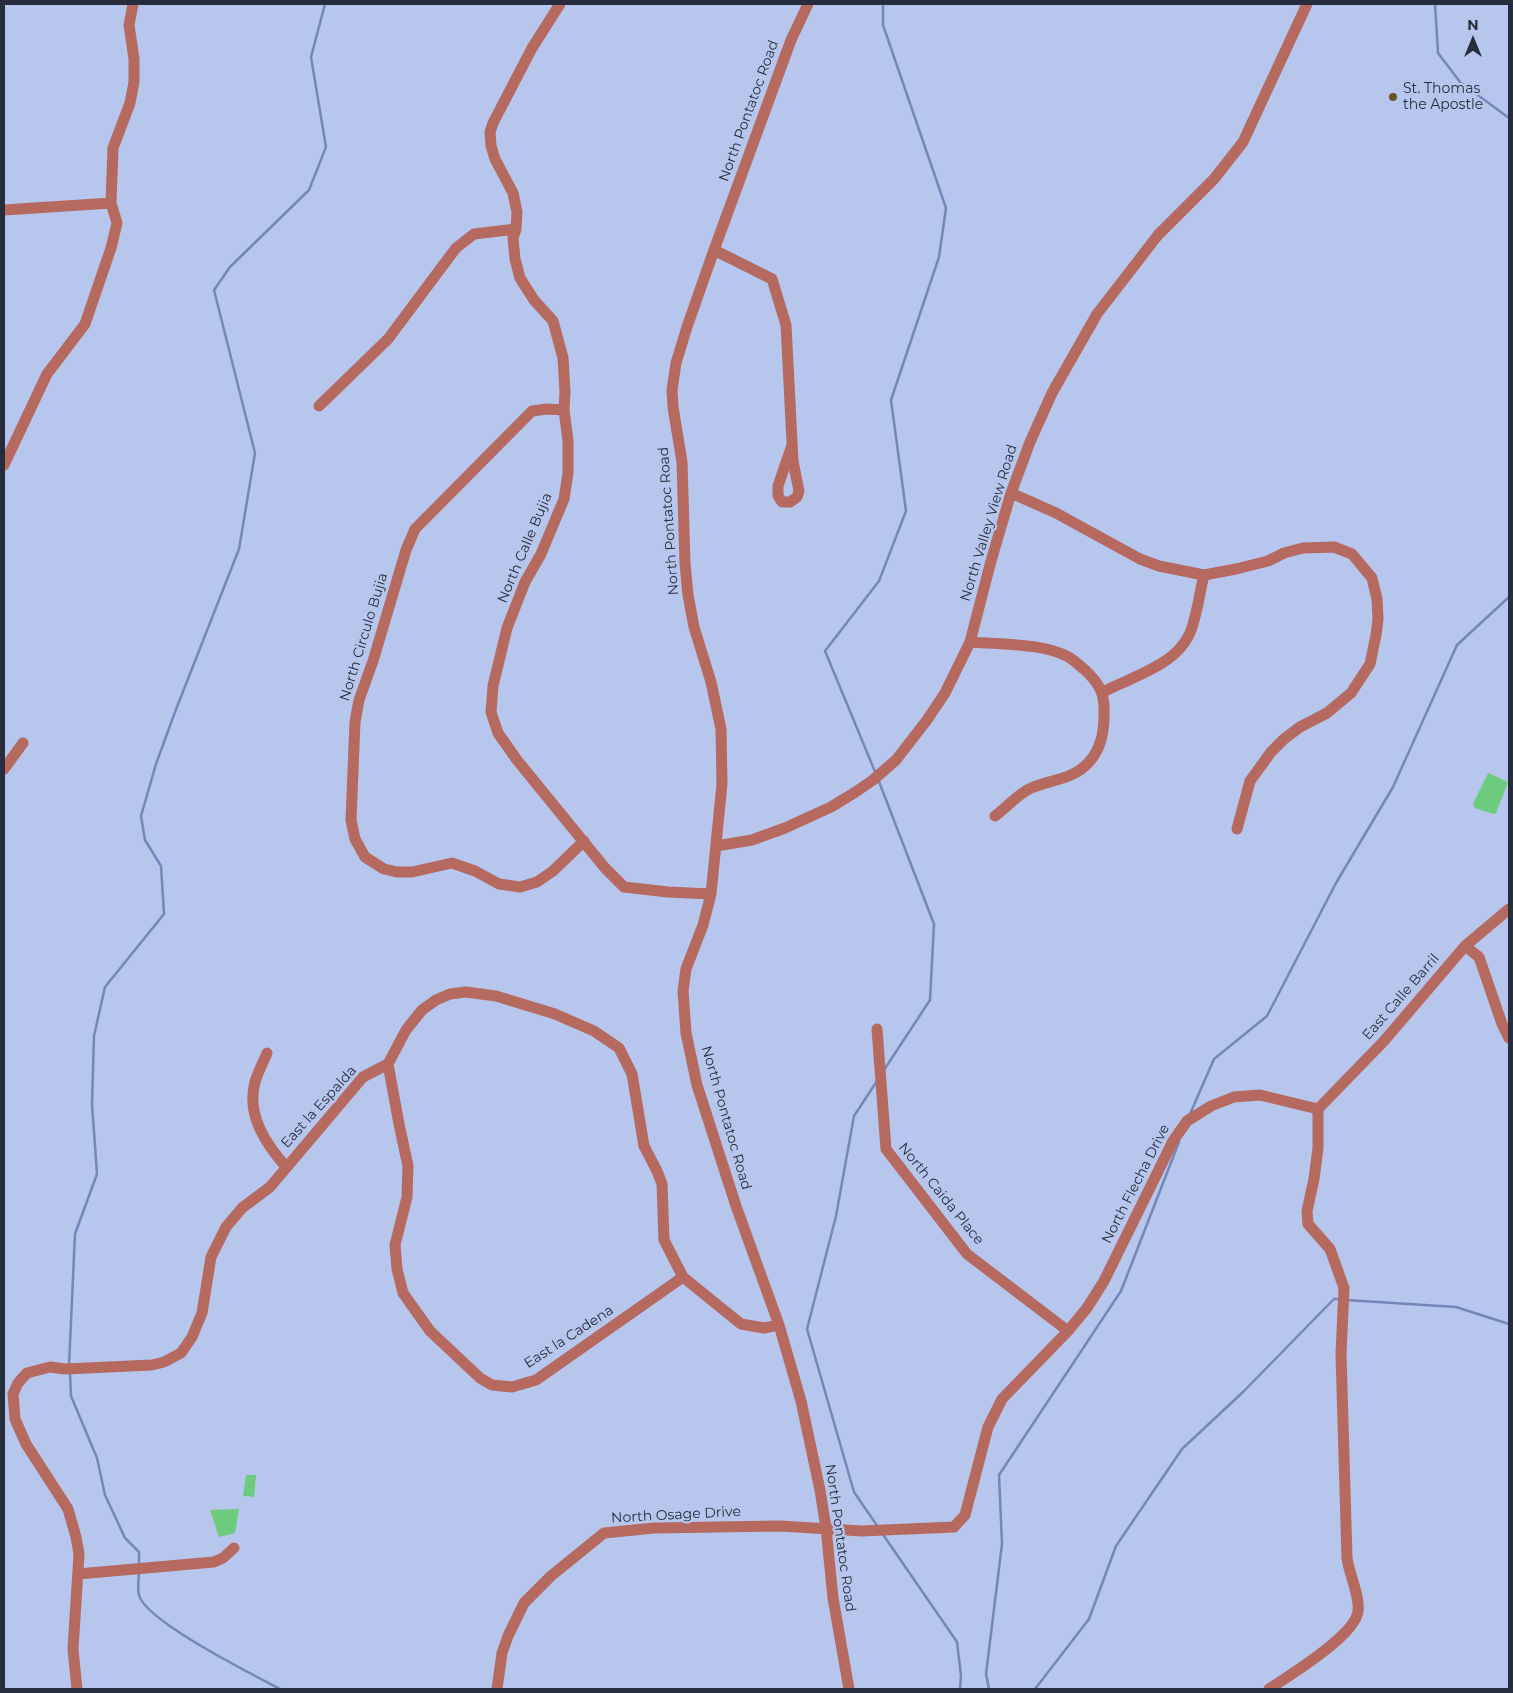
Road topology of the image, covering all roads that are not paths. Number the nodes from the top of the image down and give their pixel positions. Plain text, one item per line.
1 (133, 4) edge
2 (560, 4) edge
3 (808, 4) edge
4 (1307, 4) edge
5 (111, 203) junction
6 (4, 210) edge
7 (516, 229) junction
8 (714, 250) junction
9 (319, 406) dead end
10 (564, 410) junction
11 (792, 444) dead end
12 (4, 465) edge
13 (1011, 493) junction
14 (1204, 575) junction
15 (970, 642) junction
16 (1103, 692) junction
17 (23, 743) dead end
18 (4, 769) edge
19 (995, 816) dead end
20 (1237, 829) dead end
21 (584, 841) junction
22 (716, 846) junction
23 (710, 894) junction
24 (1509, 909) edge
25 (1465, 946) junction
26 (877, 1029) dead end
27 (1509, 1038) edge
28 (267, 1053) dead end
29 (388, 1064) junction
30 (1318, 1109) junction
31 (286, 1167) junction
32 (683, 1277) junction
33 (779, 1325) junction
34 (1068, 1331) junction
35 (826, 1528) junction
36 (234, 1548) dead end
37 (78, 1574) junction
38 (77, 1689) edge
39 (497, 1689) edge
40 (849, 1689) edge
41 (1269, 1689) edge

1 - 5 street
2 - 7 street, North Calle Bujia
3 - 8 street, North Pontatoc Road
4 - 13 street, North Valley View Road
5 - 6 street
5 - 12 street
7 - 9 street
7 - 10 street, North Calle Bujia
8 - 11 street
8 - 22 street, North Pontatoc Road
10 - 21 street, North Calle Bujia
10 - 21 street, North Circulo Bujia
13 - 14 street
13 - 15 street, North Valley View Road
14 - 16 street
14 - 20 street
15 - 16 street
15 - 22 street, North Valley View Road
16 - 19 street
17 - 18 street
21 - 23 street, North Calle Bujia
22 - 23 street, North Pontatoc Road
23 - 33 street, North Pontatoc Road
24 - 25 street, East Calle Barril
25 - 27 street
25 - 30 street, East Calle Barril
26 - 34 street, North Caida Place
28 - 31 street
29 - 31 street, East la Espalda
29 - 32 street
29 - 32 street, East la Cadena
30 - 34 street, North Flecha Drive
30 - 41 street
31 - 37 street, East la Espalda
32 - 33 street
33 - 35 street, North Pontatoc Road
34 - 35 street, North Flecha Drive
35 - 39 street, North Osage Drive
35 - 40 street, North Pontatoc Road
36 - 37 street
37 - 38 street

